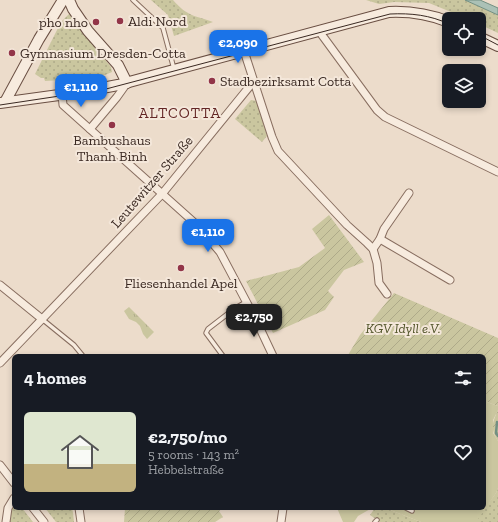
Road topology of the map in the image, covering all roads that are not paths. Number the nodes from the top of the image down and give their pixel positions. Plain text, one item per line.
1 (63, 0) edge
2 (69, 0) edge
3 (133, 0) edge
4 (442, 19) edge
5 (319, 30) junction
6 (486, 40) edge
7 (498, 46) edge
8 (244, 51) junction
9 (174, 70) junction
10 (254, 80) junction
11 (127, 82) junction
12 (62, 94) junction
13 (2, 104) edge
14 (90, 129) junction
15 (498, 172) edge
16 (409, 193) dead end
17 (162, 194) junction
18 (380, 240) junction
19 (373, 249) junction
20 (450, 280) dead end
21 (0, 284) edge
22 (387, 294) dead end
23 (247, 302) junction
24 (42, 319) junction
25 (81, 354) edge
26 (222, 354) edge
27 (272, 354) edge
28 (0, 363) edge
29 (0, 465) edge
30 (12, 480) edge
31 (12, 501) edge
32 (35, 510) edge
33 (79, 510) edge
34 (283, 510) edge
35 (6, 522) edge
36 (44, 522) edge
37 (81, 522) edge
38 (281, 522) edge

1 - 13 main road
2 - 11 main road
3 - 9 lane
4 - 5 main road
5 - 8 main road
5 - 15 street
6 - 7 main road
8 - 9 main road
8 - 10 street
9 - 11 main road
10 - 17 street, Leutewitzer Straße
10 - 19 street
11 - 12 main road
11 - 14 street
12 - 13 main road
12 - 14 street
14 - 17 street
16 - 18 street
17 - 23 street
17 - 24 street, Leutewitzer Straße
18 - 19 street
18 - 20 street
19 - 22 street
21 - 24 street
23 - 26 lane
23 - 27 street
24 - 25 lane
24 - 28 street, Leutewitzer Straße
29 - 30 street
31 - 35 street
32 - 36 street
33 - 37 street
34 - 38 street

